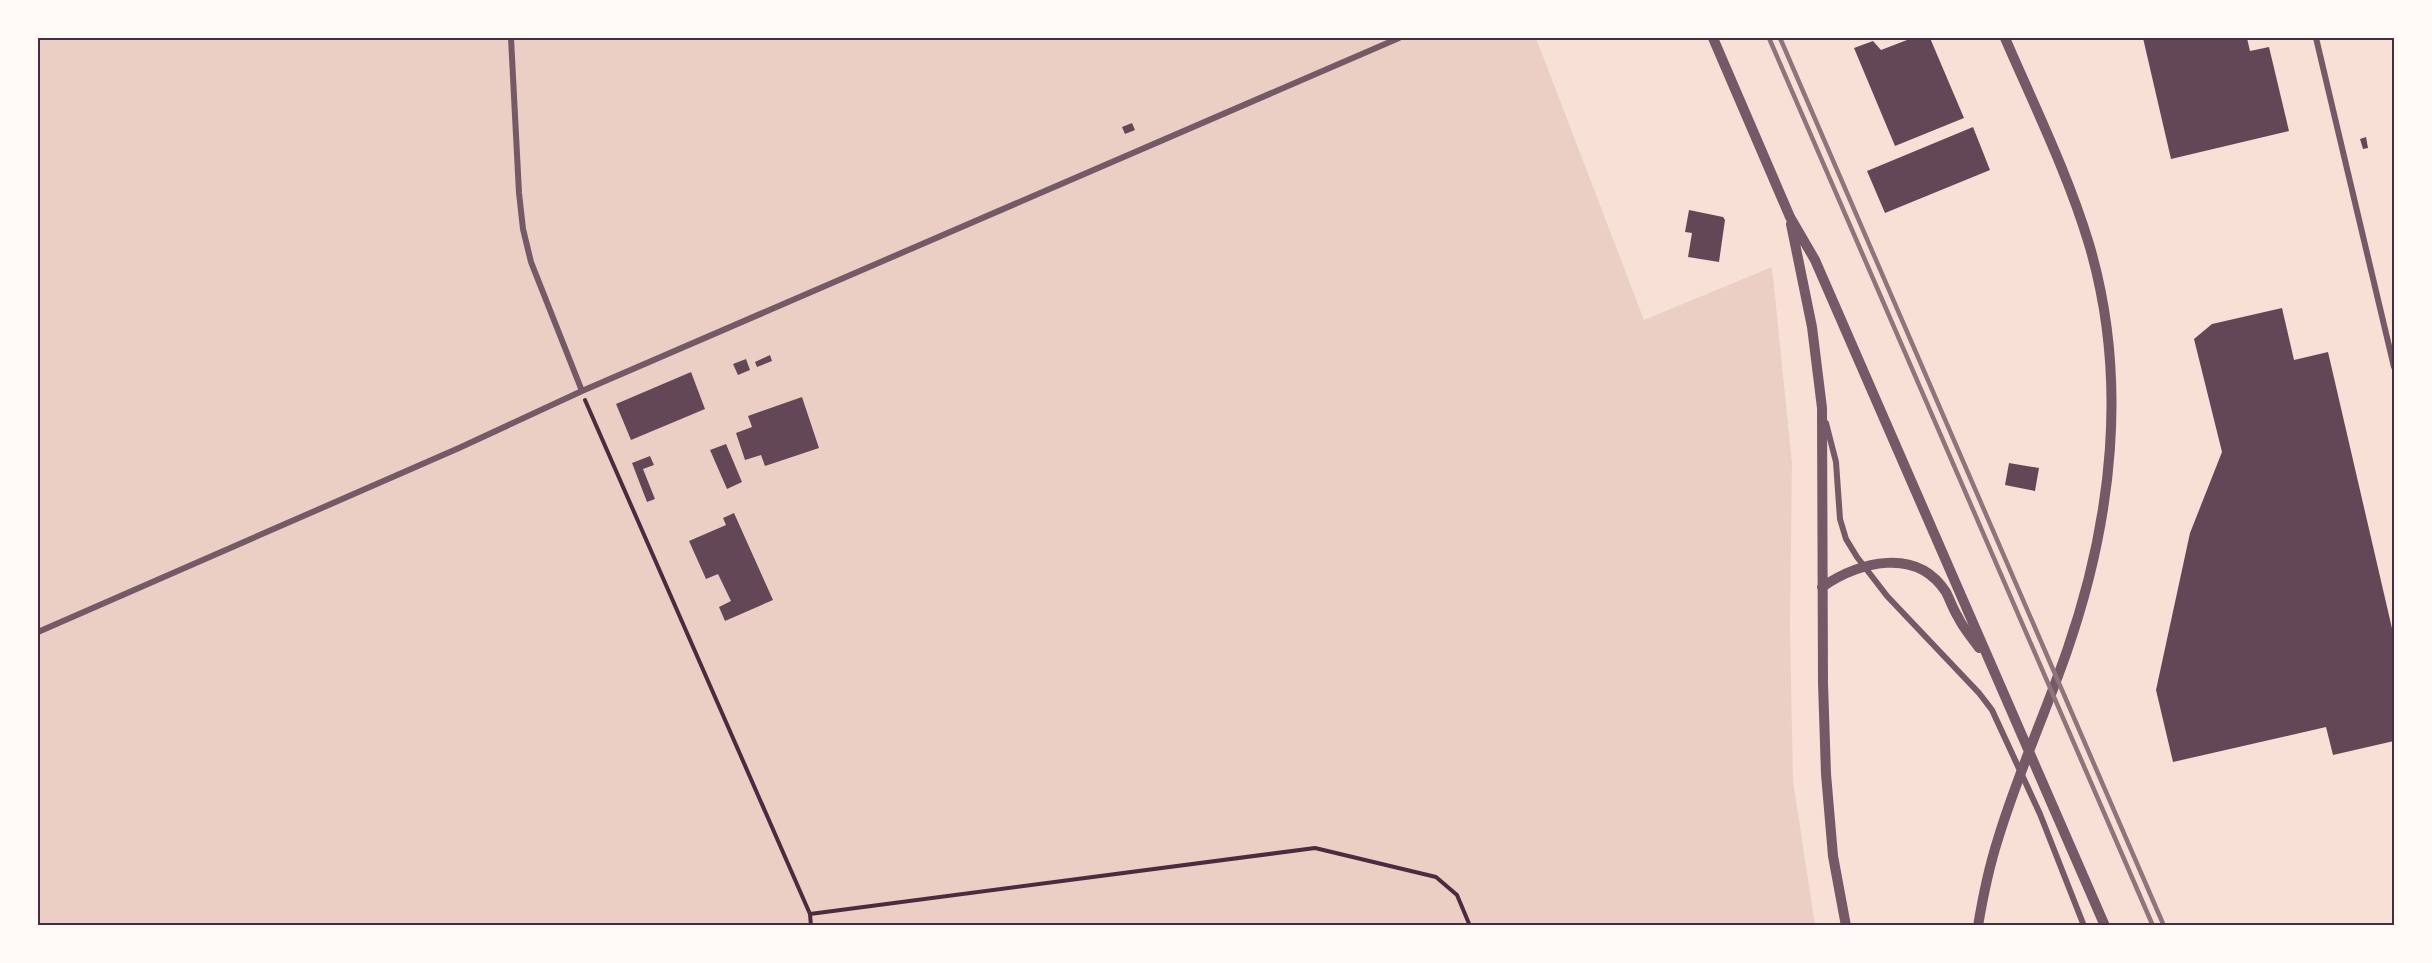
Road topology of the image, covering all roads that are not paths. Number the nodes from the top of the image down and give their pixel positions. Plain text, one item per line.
1 (511, 38) edge
2 (1399, 38) edge
3 (1713, 38) edge
4 (2005, 38) edge
5 (2316, 38) edge
6 (1790, 217) junction
7 (2394, 367) edge
8 (582, 391) junction
9 (1821, 408) junction
10 (1864, 567) junction
11 (1822, 587) junction
12 (38, 632) edge
13 (1990, 662) junction
14 (1846, 926) edge
15 (1978, 926) edge
16 (2084, 926) edge
17 (2105, 926) edge

1 - 8 street
2 - 8 street
3 - 6 street
4 - 15 street
5 - 7 street
6 - 9 street
6 - 13 street
8 - 12 street
9 - 10 street
9 - 11 street
10 - 11 street
10 - 13 street
10 - 16 street
11 - 14 street
13 - 17 street

